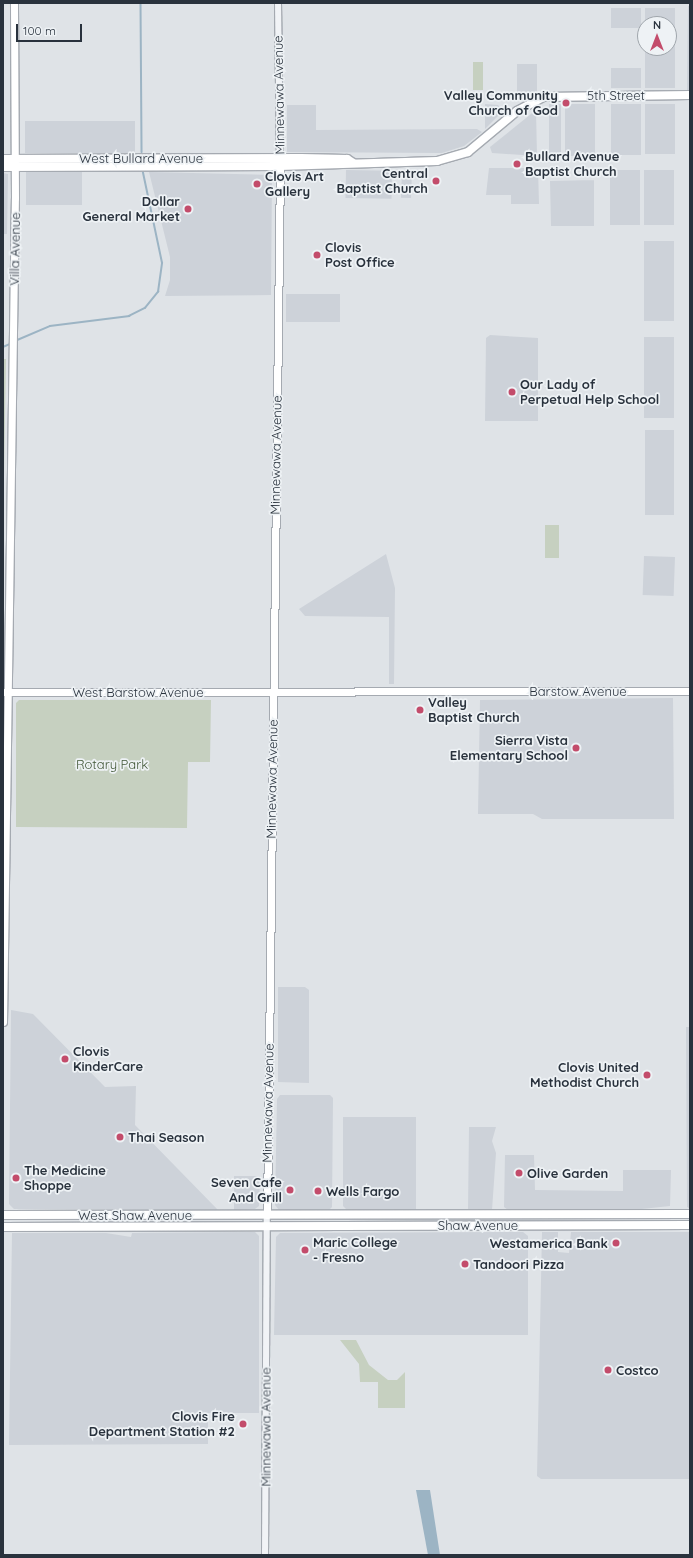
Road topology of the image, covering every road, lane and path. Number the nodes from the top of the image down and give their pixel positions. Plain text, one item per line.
1 (14, 3) edge
2 (278, 3) edge
3 (690, 95) edge
4 (169, 158) junction
5 (250, 158) junction
6 (3, 159) edge
7 (280, 162) junction
8 (16, 163) junction
9 (126, 166) junction
10 (212, 166) junction
11 (3, 167) edge
12 (690, 691) edge
13 (6, 692) edge
14 (273, 692) junction
15 (3, 1022) edge
16 (690, 1214) edge
17 (3, 1215) edge
18 (267, 1215) junction
19 (441, 1215) junction
20 (499, 1215) junction
21 (679, 1215) junction
22 (130, 1216) junction
23 (191, 1216) junction
24 (690, 1219) edge
25 (630, 1224) junction
26 (680, 1224) junction
27 (419, 1225) junction
28 (444, 1225) junction
29 (690, 1225) edge
30 (83, 1226) junction
31 (134, 1226) junction
32 (3, 1227) edge
33 (267, 1227) junction
34 (265, 1555) edge

1 - 8 main road, Villa Avenue
2 - 7 street, Minnewawa Avenue
3 - 7 main road, 5th Street
4 - 5 main road, West Bullard Avenue
4 - 8 main road, West Bullard Avenue
4 - 9 main road
5 - 7 main road, West Bullard Avenue
5 - 10 main road
6 - 8 main road, West Bullard Avenue
7 - 10 main road, West Bullard Avenue
7 - 14 main road, Minnewawa Avenue
8 - 9 main road, West Bullard Avenue
8 - 11 main road, West Bullard Avenue
8 - 13 main road, Villa Avenue
9 - 10 main road, West Bullard Avenue
12 - 14 main road, Barstow Avenue
13 - 14 main road, West Barstow Avenue
13 - 15 main road, Villa Avenue
14 - 18 main road, Minnewawa Avenue
16 - 21 main road, Shaw Avenue
17 - 22 main road, West Shaw Avenue
18 - 19 main road, Shaw Avenue
18 - 23 main road, West Shaw Avenue
18 - 33 street, Minnewawa Avenue
19 - 20 main road, Shaw Avenue
19 - 27 main road
20 - 21 main road, Shaw Avenue
20 - 28 main road
21 - 25 main road
22 - 23 main road, West Shaw Avenue
22 - 30 main road
23 - 31 main road
24 - 26 main road
25 - 26 main road, Shaw Avenue
25 - 28 main road, Shaw Avenue
26 - 29 main road, Shaw Avenue
27 - 28 main road, Shaw Avenue
27 - 33 main road, Shaw Avenue
30 - 31 main road, West Shaw Avenue
30 - 32 main road, West Shaw Avenue
31 - 33 main road, West Shaw Avenue
33 - 34 street, Minnewawa Avenue

